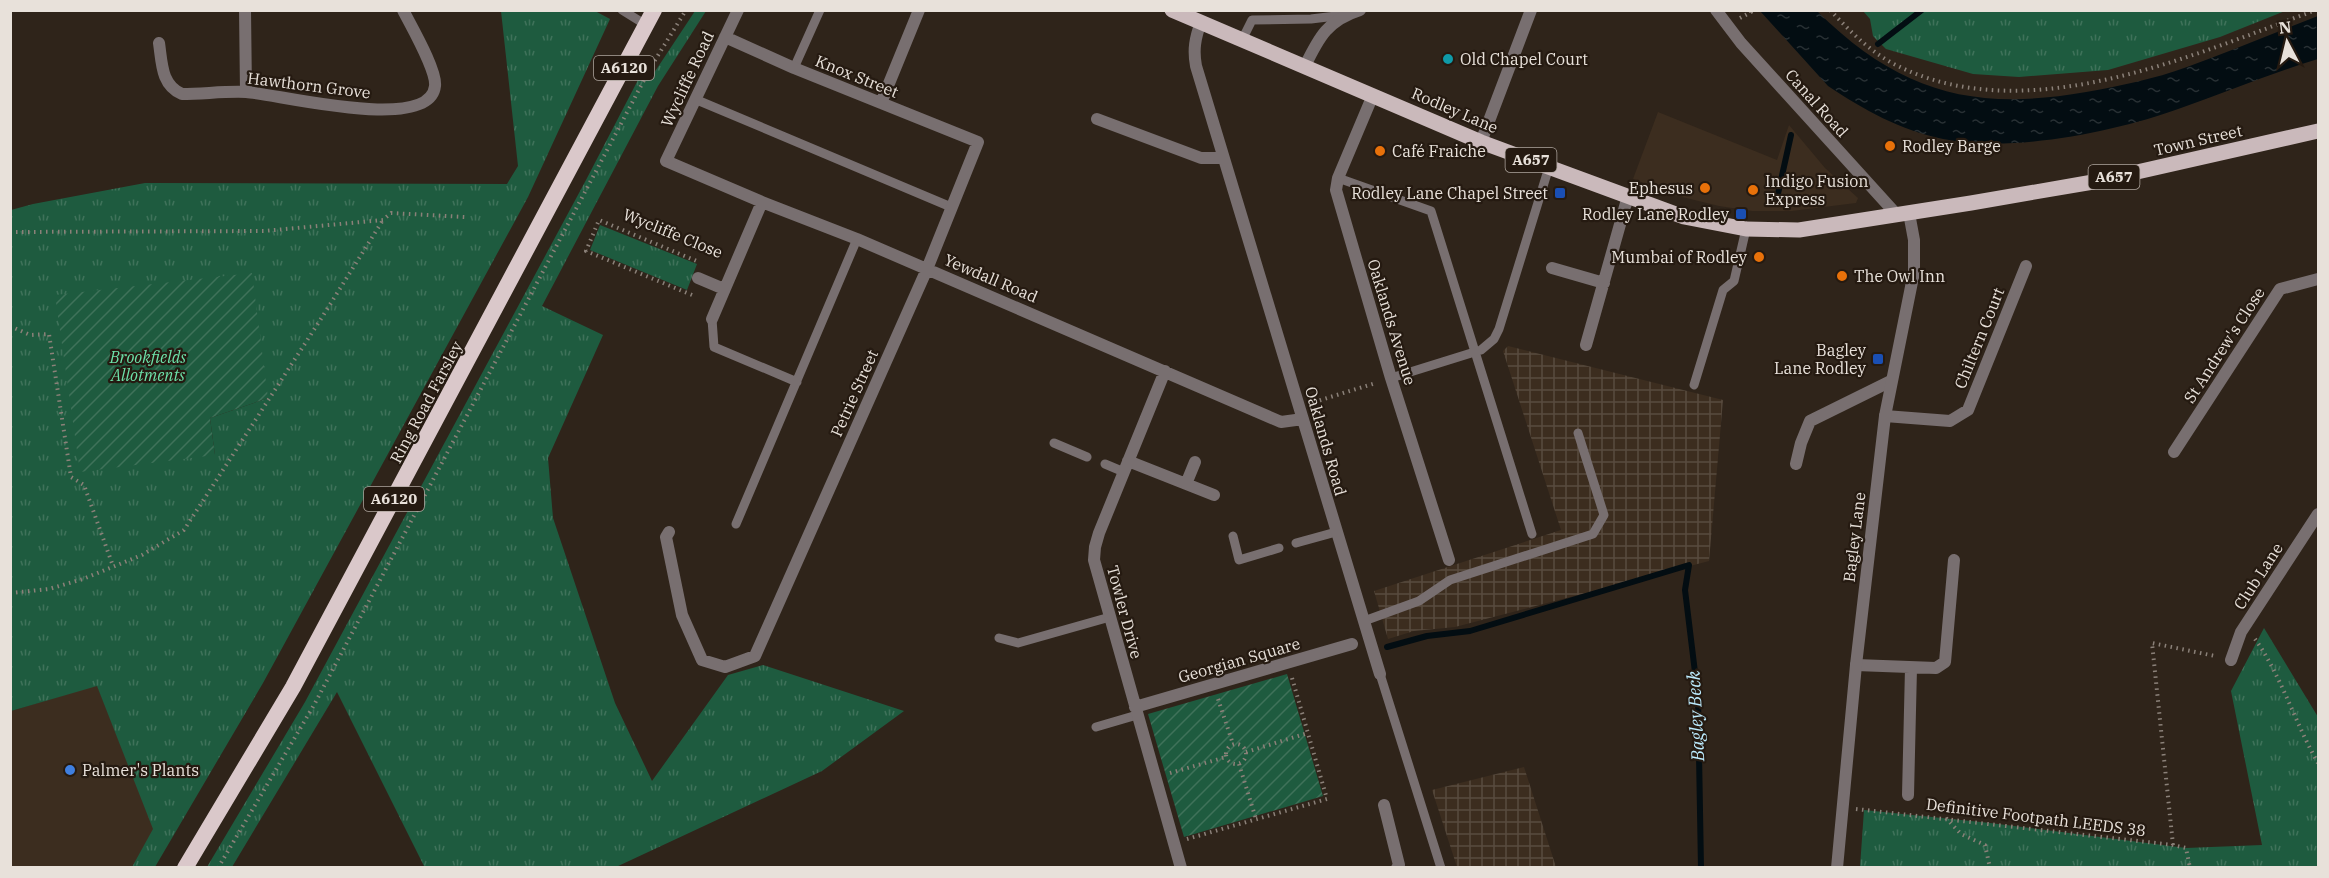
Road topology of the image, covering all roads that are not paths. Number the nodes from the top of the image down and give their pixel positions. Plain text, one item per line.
1 (245, 10) edge
2 (403, 10) edge
3 (622, 10) edge
4 (738, 10) edge
5 (820, 10) edge
6 (919, 10) edge
7 (1172, 10) edge
8 (1360, 10) edge
9 (1532, 10) edge
10 (1716, 10) edge
11 (1346, 15) junction
12 (650, 18) edge
13 (1201, 22) junction
14 (725, 37) junction
15 (1242, 40) junction
16 (159, 43) dead end
17 (1305, 66) junction
18 (794, 68) junction
19 (246, 92) junction
20 (1373, 95) junction
21 (697, 100) junction
22 (881, 103) junction
23 (1097, 119) dead end
24 (2319, 131) edge
25 (978, 142) joint
26 (1481, 142) junction
27 (1223, 158) junction
28 (666, 161) joint
29 (1549, 167) junction
30 (1338, 178) junction
31 (1628, 196) junction
32 (762, 202) junction
33 (951, 207) junction
34 (1903, 214) junction
35 (1746, 229) junction
36 (857, 238) junction
37 (2026, 266) dead end
38 (1552, 268) dead end
39 (927, 269) junction
40 (698, 278) dead end
41 (2319, 279) edge
42 (1604, 283) junction
43 (724, 289) junction
44 (712, 319) joint
45 (1586, 345) dead end
46 (1474, 352) junction
47 (1166, 371) junction
48 (1391, 378) junction
49 (1892, 381) junction
50 (797, 382) junction
51 (1694, 385) dead end
52 (1301, 412) junction
53 (1885, 416) junction
54 (1578, 433) dead end
55 (1054, 443) dead end
56 (2174, 452) dead end
57 (1087, 457) dead end
58 (1195, 462) dead end
59 (1105, 464) dead end
60 (1796, 464) dead end
61 (1126, 467) junction
62 (1186, 484) junction
63 (1214, 495) dead end
64 (2319, 514) edge
65 (736, 524) dead end
66 (669, 532) dead end
67 (1336, 532) junction
68 (1532, 534) dead end
69 (1233, 536) dead end
70 (1296, 543) dead end
71 (1279, 548) dead end
72 (1449, 560) dead end
73 (1954, 560) dead end
74 (1110, 618) junction
75 (1364, 621) junction
76 (999, 638) dead end
77 (1352, 644) dead end
78 (2231, 660) road end
79 (1856, 665) junction
80 (1911, 668) junction
81 (1380, 674) joint
82 (1136, 711) junction
83 (1096, 727) dead end
84 (1908, 795) dead end
85 (1384, 805) dead end
86 (185, 867) edge
87 (1181, 867) edge
88 (1397, 867) edge
89 (1441, 867) edge
90 (1837, 867) edge

1 - 19 street
2 - 19 street, Hawthorn Grove
3 - 12 lane
4 - 14 street, Wycliffe Road
5 - 18 lane
6 - 22 street
7 - 13 main road, Rodley Lane / A657
8 - 11 street
9 - 26 street
10 - 34 street, Canal Road
11 - 15 lane
11 - 17 street
12 - 86 highway, Ring Road Farsley / A6120
13 - 15 main road, Rodley Lane / A657
13 - 27 street, Oaklands Road
14 - 18 street, Knox Street
14 - 21 street, Wycliffe Road
15 - 17 main road, Rodley Lane / A657
16 - 19 street, Hawthorn Grove
17 - 20 main road, Rodley Lane / A657
18 - 22 street, Knox Street
20 - 26 main road, Rodley Lane / A657
20 - 30 street, Oaklands Avenue
21 - 28 street, Wycliffe Road
21 - 33 lane
22 - 25 street, Knox Street
23 - 27 street
24 - 34 main road, Town Street / A657
25 - 33 street, Petrie Street
26 - 29 main road, Rodley Lane / A657
27 - 52 street, Oaklands Road
28 - 32 street, Yewdall Road
29 - 31 main road, Rodley Lane / A657
29 - 46 lane
30 - 46 lane
30 - 48 street, Oaklands Avenue
31 - 35 main road, Rodley Lane / A657
31 - 42 street
32 - 36 street, Yewdall Road
32 - 43 street, Wycliffe Close
33 - 39 street, Petrie Street
34 - 35 main road, Rodley Lane / A657
34 - 49 street, Bagley Lane
35 - 51 lane
36 - 39 street, Yewdall Road
36 - 50 lane
37 - 53 street, Chiltern Court
38 - 42 street
39 - 47 street, Yewdall Road
39 - 66 street, Petrie Street
40 - 43 street, Wycliffe Close
41 - 56 street, St Andrew's Close
42 - 45 street
43 - 44 street, Wycliffe Close
44 - 50 lane
46 - 48 lane
46 - 68 lane
47 - 52 street, Yewdall Road
47 - 61 street, Towler Drive
48 - 72 street, Oaklands Avenue
49 - 53 street, Bagley Lane
49 - 60 street
50 - 65 lane
52 - 67 street, Oaklands Road
53 - 79 street, Bagley Lane
54 - 75 lane
55 - 57 lane
58 - 62 street
59 - 61 lane
61 - 62 street
61 - 74 street, Towler Drive
62 - 63 street
64 - 78 street, Club Lane
67 - 70 lane
67 - 75 street, Oaklands Road
69 - 71 lane
73 - 80 street
74 - 76 lane
74 - 82 street, Towler Drive
75 - 81 street, Oaklands Road
77 - 82 street, Georgian Square
79 - 80 street
79 - 90 street, Bagley Lane
80 - 84 street
81 - 89 lane, Oaklands Road
82 - 83 lane
82 - 87 street, Towler Drive
85 - 88 street

